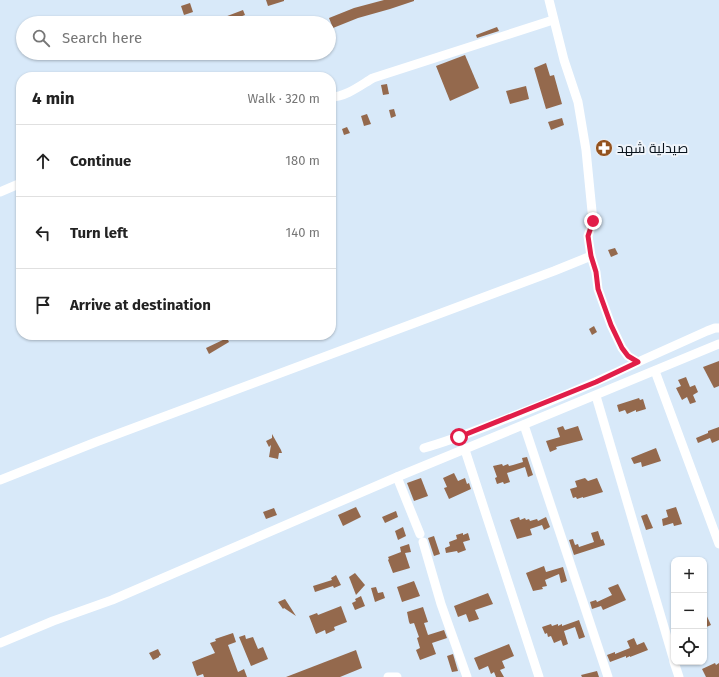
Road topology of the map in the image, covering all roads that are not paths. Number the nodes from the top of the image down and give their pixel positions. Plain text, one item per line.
1 (549, 0) edge
2 (553, 20) junction
3 (336, 97) edge
4 (16, 185) edge
5 (0, 192) edge
6 (591, 256) junction
7 (719, 328) edge
8 (719, 344) edge
9 (638, 362) junction
10 (655, 371) junction
11 (596, 396) junction
12 (524, 425) junction
13 (424, 448) dead end
14 (465, 450) junction
15 (397, 478) junction
16 (0, 480) edge
17 (719, 544) edge
18 (0, 644) edge
19 (671, 652) edge
20 (675, 665) edge
21 (388, 677) edge
22 (397, 677) edge
23 (467, 677) edge
24 (539, 677) edge
25 (608, 677) edge
26 (679, 677) edge

1 - 2 street
2 - 3 street
2 - 6 street
4 - 5 street
6 - 9 street
6 - 16 street
7 - 9 street
8 - 10 street
9 - 13 street
10 - 11 street
10 - 17 street
11 - 12 street
11 - 19 street
12 - 14 street
12 - 25 street
14 - 15 street
14 - 24 street
15 - 18 street
15 - 23 street
20 - 26 street
21 - 22 street

